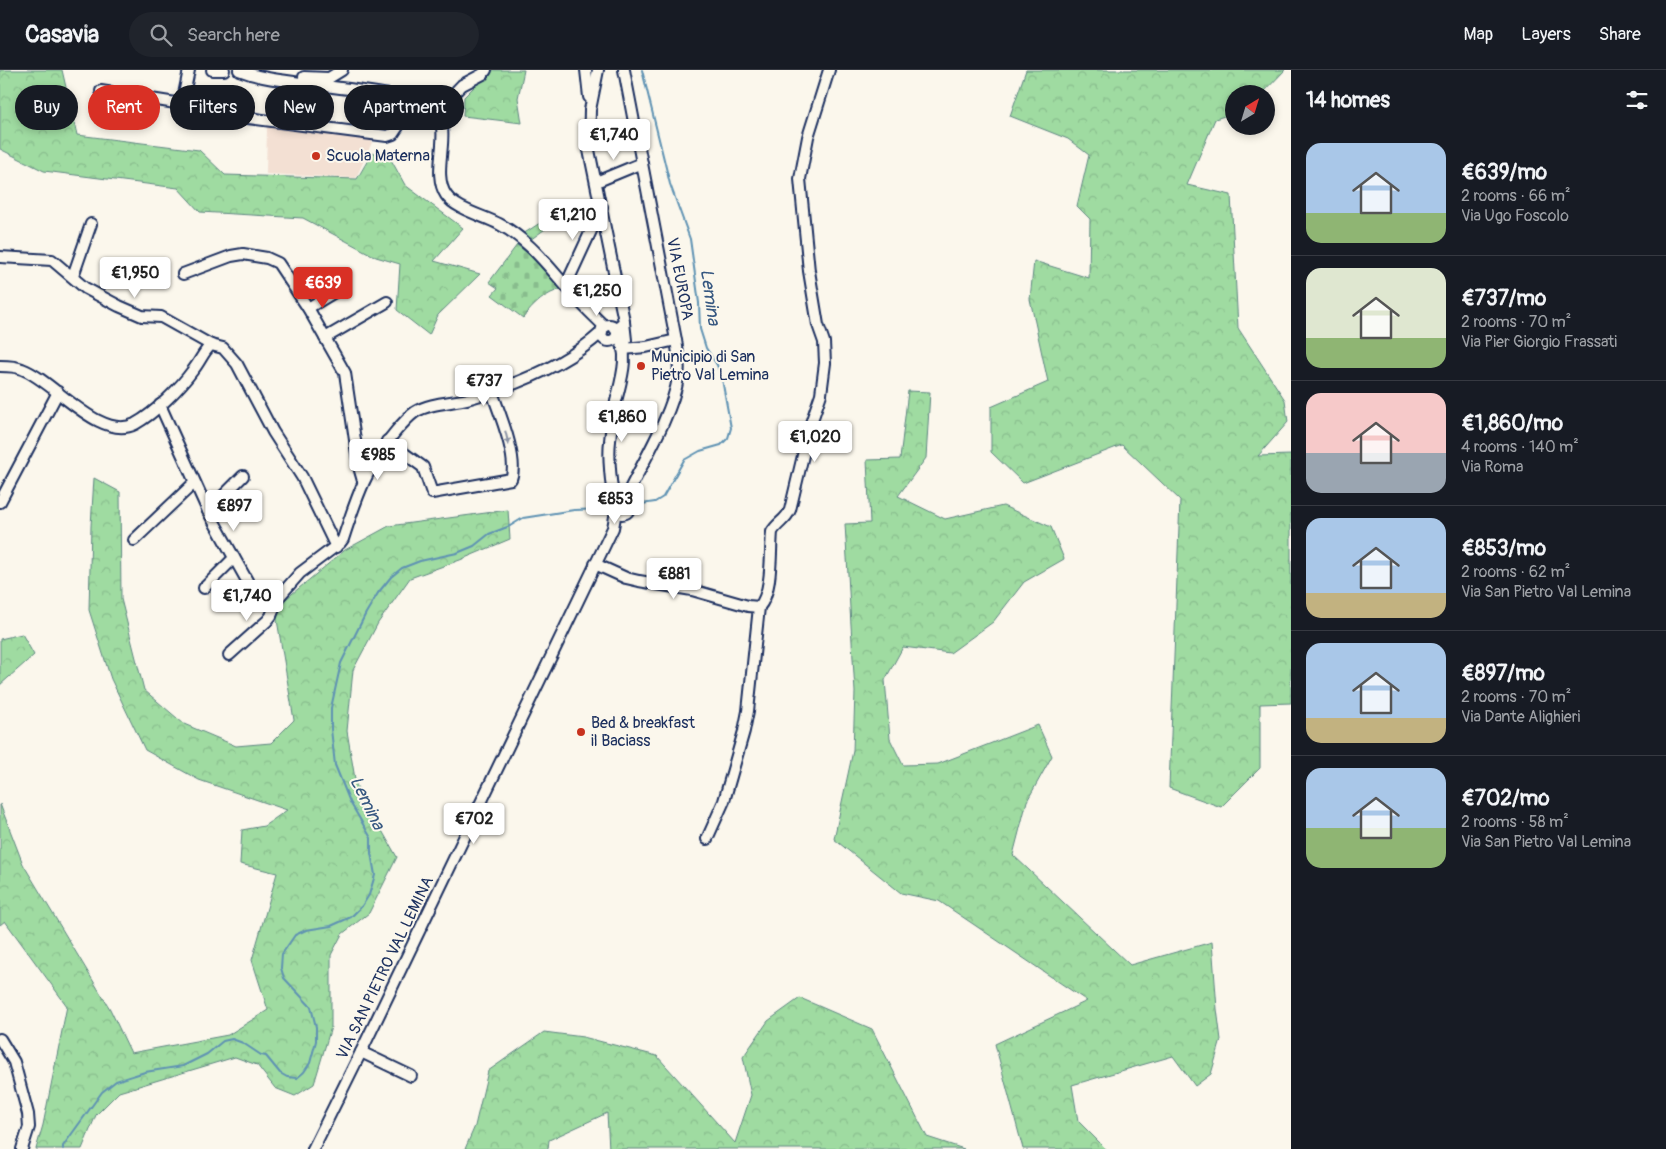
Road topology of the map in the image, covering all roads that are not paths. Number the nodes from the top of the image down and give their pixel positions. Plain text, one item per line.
1 (189, 70) edge
2 (212, 70) edge
3 (224, 70) edge
4 (239, 70) edge
5 (342, 70) edge
6 (486, 70) edge
7 (586, 70) edge
8 (598, 70) edge
9 (624, 70) edge
10 (829, 70) edge
11 (270, 79) junction
12 (186, 85) edge
13 (462, 85) edge
14 (344, 89) edge
15 (590, 110) junction
16 (255, 119) edge
17 (396, 130) edge
18 (442, 130) edge
19 (642, 163) junction
20 (596, 182) junction
21 (602, 206) junction
22 (91, 224) dead end
23 (0, 257) edge
24 (183, 274) dead end
25 (73, 276) junction
26 (566, 285) junction
27 (343, 287) dead end
28 (387, 302) dead end
29 (308, 308) junction
30 (612, 330) junction
31 (325, 338) junction
32 (676, 340) junction
33 (211, 345) junction
34 (623, 354) junction
35 (0, 366) edge
36 (58, 392) junction
37 (492, 392) junction
38 (160, 405) junction
39 (387, 441) junction
40 (243, 476) dead end
41 (363, 481) junction
42 (194, 483) junction
43 (0, 502) edge
44 (620, 504) junction
45 (208, 511) junction
46 (134, 540) dead end
47 (336, 547) junction
48 (234, 558) junction
49 (595, 564) junction
50 (204, 588) dead end
51 (278, 598) junction
52 (759, 607) junction
53 (230, 655) dead end
54 (707, 839) dead end
55 (0, 1039) edge
56 (361, 1052) junction
57 (411, 1076) dead end
58 (22, 1149) edge
59 (313, 1149) edge

1 - 12 street
2 - 3 street
4 - 11 street
5 - 11 street
6 - 13 street
7 - 15 street
8 - 15 street
9 - 19 street, VIA EUROPA
10 - 52 street
11 - 14 street
15 - 20 street
16 - 17 street
18 - 26 street
19 - 20 street
19 - 32 street, VIA EUROPA
20 - 21 street
21 - 26 street
21 - 30 street
22 - 25 street
23 - 25 street
24 - 29 street
25 - 33 street
26 - 30 street
27 - 29 street
28 - 31 street
29 - 31 street
30 - 34 street
30 - 34 street
30 - 37 street
31 - 41 street
32 - 34 street
32 - 44 street, VIA EUROPA
33 - 38 street
33 - 47 street
34 - 44 street
35 - 36 street
36 - 38 street
36 - 43 street
37 - 39 street
37 -> 39 street
38 - 42 street
39 - 41 street
40 - 45 street
41 - 47 street
42 - 45 street
42 - 46 street
44 - 49 street, VIA SAN PIETRO VAL LEMINA
45 - 48 street
47 - 51 street
48 - 50 street
48 - 51 street
49 - 52 street
49 - 56 street, VIA SAN PIETRO VAL LEMINA
51 - 53 street
52 - 54 street
55 - 58 street
56 - 57 street
56 - 59 street, VIA SAN PIETRO VAL LEMINA

